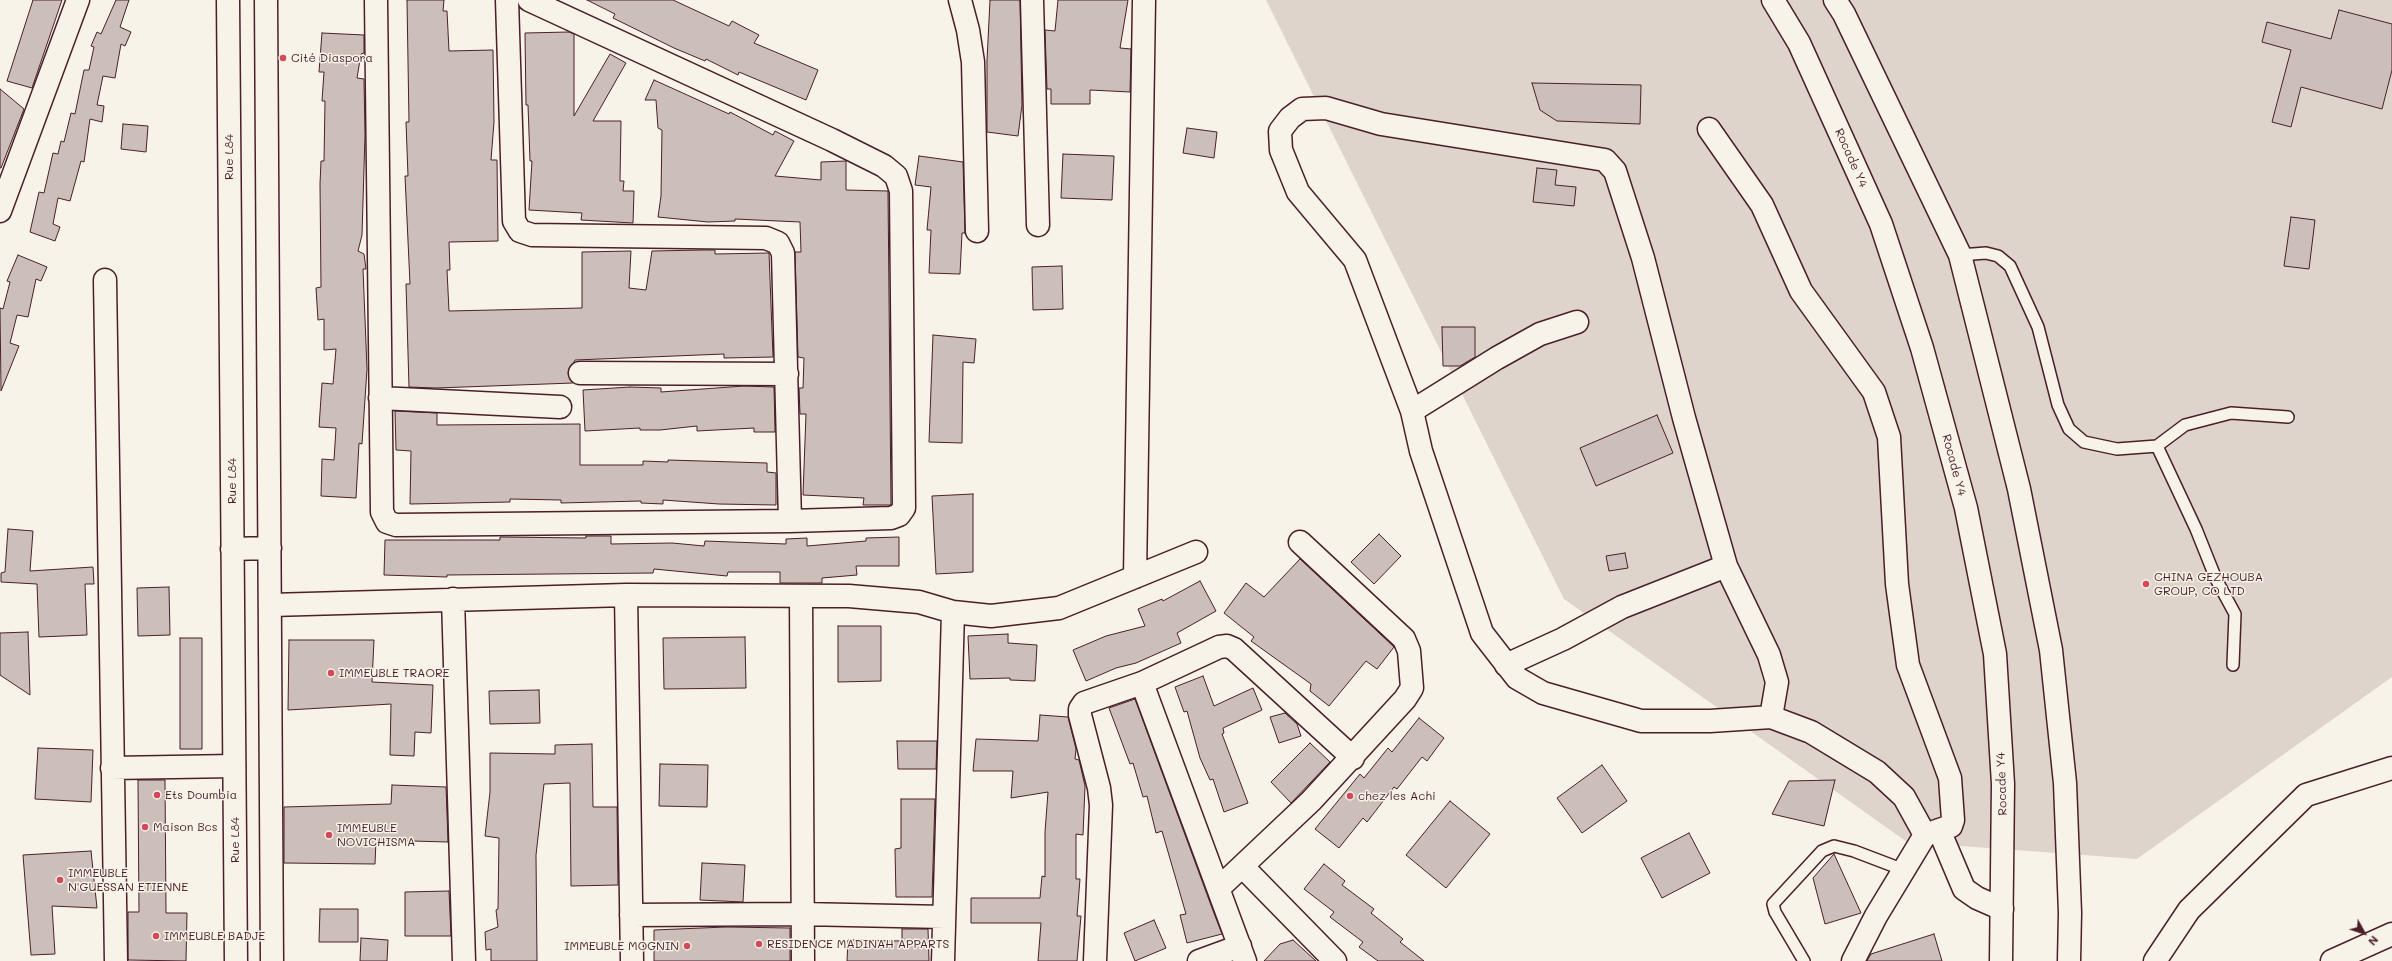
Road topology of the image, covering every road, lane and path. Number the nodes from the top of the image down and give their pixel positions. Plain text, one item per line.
1 (78, 0) edge
2 (228, 0) edge
3 (266, 0) edge
4 (376, 0) edge
5 (507, 0) edge
6 (529, 0) edge
7 (960, 0) edge
8 (1032, 0) edge
9 (1144, 0) edge
10 (1772, 0) edge
11 (1835, 0) edge
12 (1709, 129) dead end
13 (1, 205) edge
14 (1038, 225) dead end
15 (977, 231) dead end
16 (1960, 255) junction
17 (105, 280) dead end
18 (1577, 322) dead end
19 (580, 373) dead end
20 (787, 374) junction
21 (380, 398) junction
22 (560, 407) dead end
23 (1412, 411) junction
24 (2288, 417) dead end
25 (2157, 446) junction
26 (790, 521) junction
27 (1300, 542) dead end
28 (270, 548) junction
29 (232, 549) junction
30 (1196, 552) dead end
31 (1726, 566) junction
32 (1135, 577) junction
33 (626, 595) junction
34 (801, 596) junction
35 (453, 599) junction
36 (271, 605) junction
37 (953, 612) junction
38 (1506, 664) junction
39 (2233, 665) dead end
40 (1142, 683) junction
41 (1771, 717) junction
42 (1353, 758) junction
43 (234, 766) junction
44 (112, 768) junction
45 (2392, 768) edge
46 (1932, 833) junction
47 (1243, 867) junction
48 (1904, 870) junction
49 (1220, 887) junction
50 (2002, 910) junction
51 (802, 914) junction
52 (631, 915) junction
53 (944, 917) junction
54 (2392, 934) edge
55 (1243, 954) edge
56 (116, 961) edge
57 (236, 961) edge
58 (272, 961) edge
59 (464, 961) edge
60 (632, 961) edge
61 (803, 961) edge
62 (943, 961) edge
63 (1095, 961) edge
64 (1199, 961) edge
65 (1335, 961) edge
66 (1804, 961) edge
67 (1853, 961) edge
68 (2001, 961) edge
69 (2069, 961) edge
70 (2155, 961) edge
71 (2332, 961) edge

1 - 13 main road
2 - 29 main road, Rue L84
3 - 28 main road
4 - 21 main road
5 - 20 main road
6 - 26 main road
7 - 15 main road
8 - 14 main road
9 - 32 main road
10 - 50 main road, Rocade Y4
11 - 16 main road
12 - 46 main road
16 - 25 lane
16 - 69 main road
17 - 44 main road
18 - 23 main road
19 - 20 main road
20 - 26 main road
21 - 22 main road
21 - 26 main road
23 - 31 main road
23 - 38 main road
24 - 25 lane
25 - 39 lane
27 - 42 main road
28 - 29 main road
28 - 36 main road
29 - 43 main road, Rue L84
30 - 32 main road
31 - 38 main road
31 - 41 main road
32 - 37 main road
33 - 34 main road
33 - 35 main road
33 - 52 main road
34 - 37 main road
34 - 51 main road
35 - 36 main road
35 - 59 main road
36 - 58 main road
37 - 53 main road
38 - 41 main road
40 - 42 main road
40 - 49 main road
40 - 63 main road
41 - 46 main road
42 - 47 main road
43 - 44 main road
43 - 57 main road, Rue L84
44 - 56 main road
45 - 70 main road
46 - 48 main road
46 - 50 main road
47 - 49 main road
47 - 65 main road
48 - 66 lane
48 - 67 main road
49 - 55 main road
50 - 68 main road, Rocade Y4
51 - 52 main road
51 - 53 main road
51 - 61 main road
52 - 60 main road
53 - 62 main road
54 - 71 main road
55 - 64 main road

